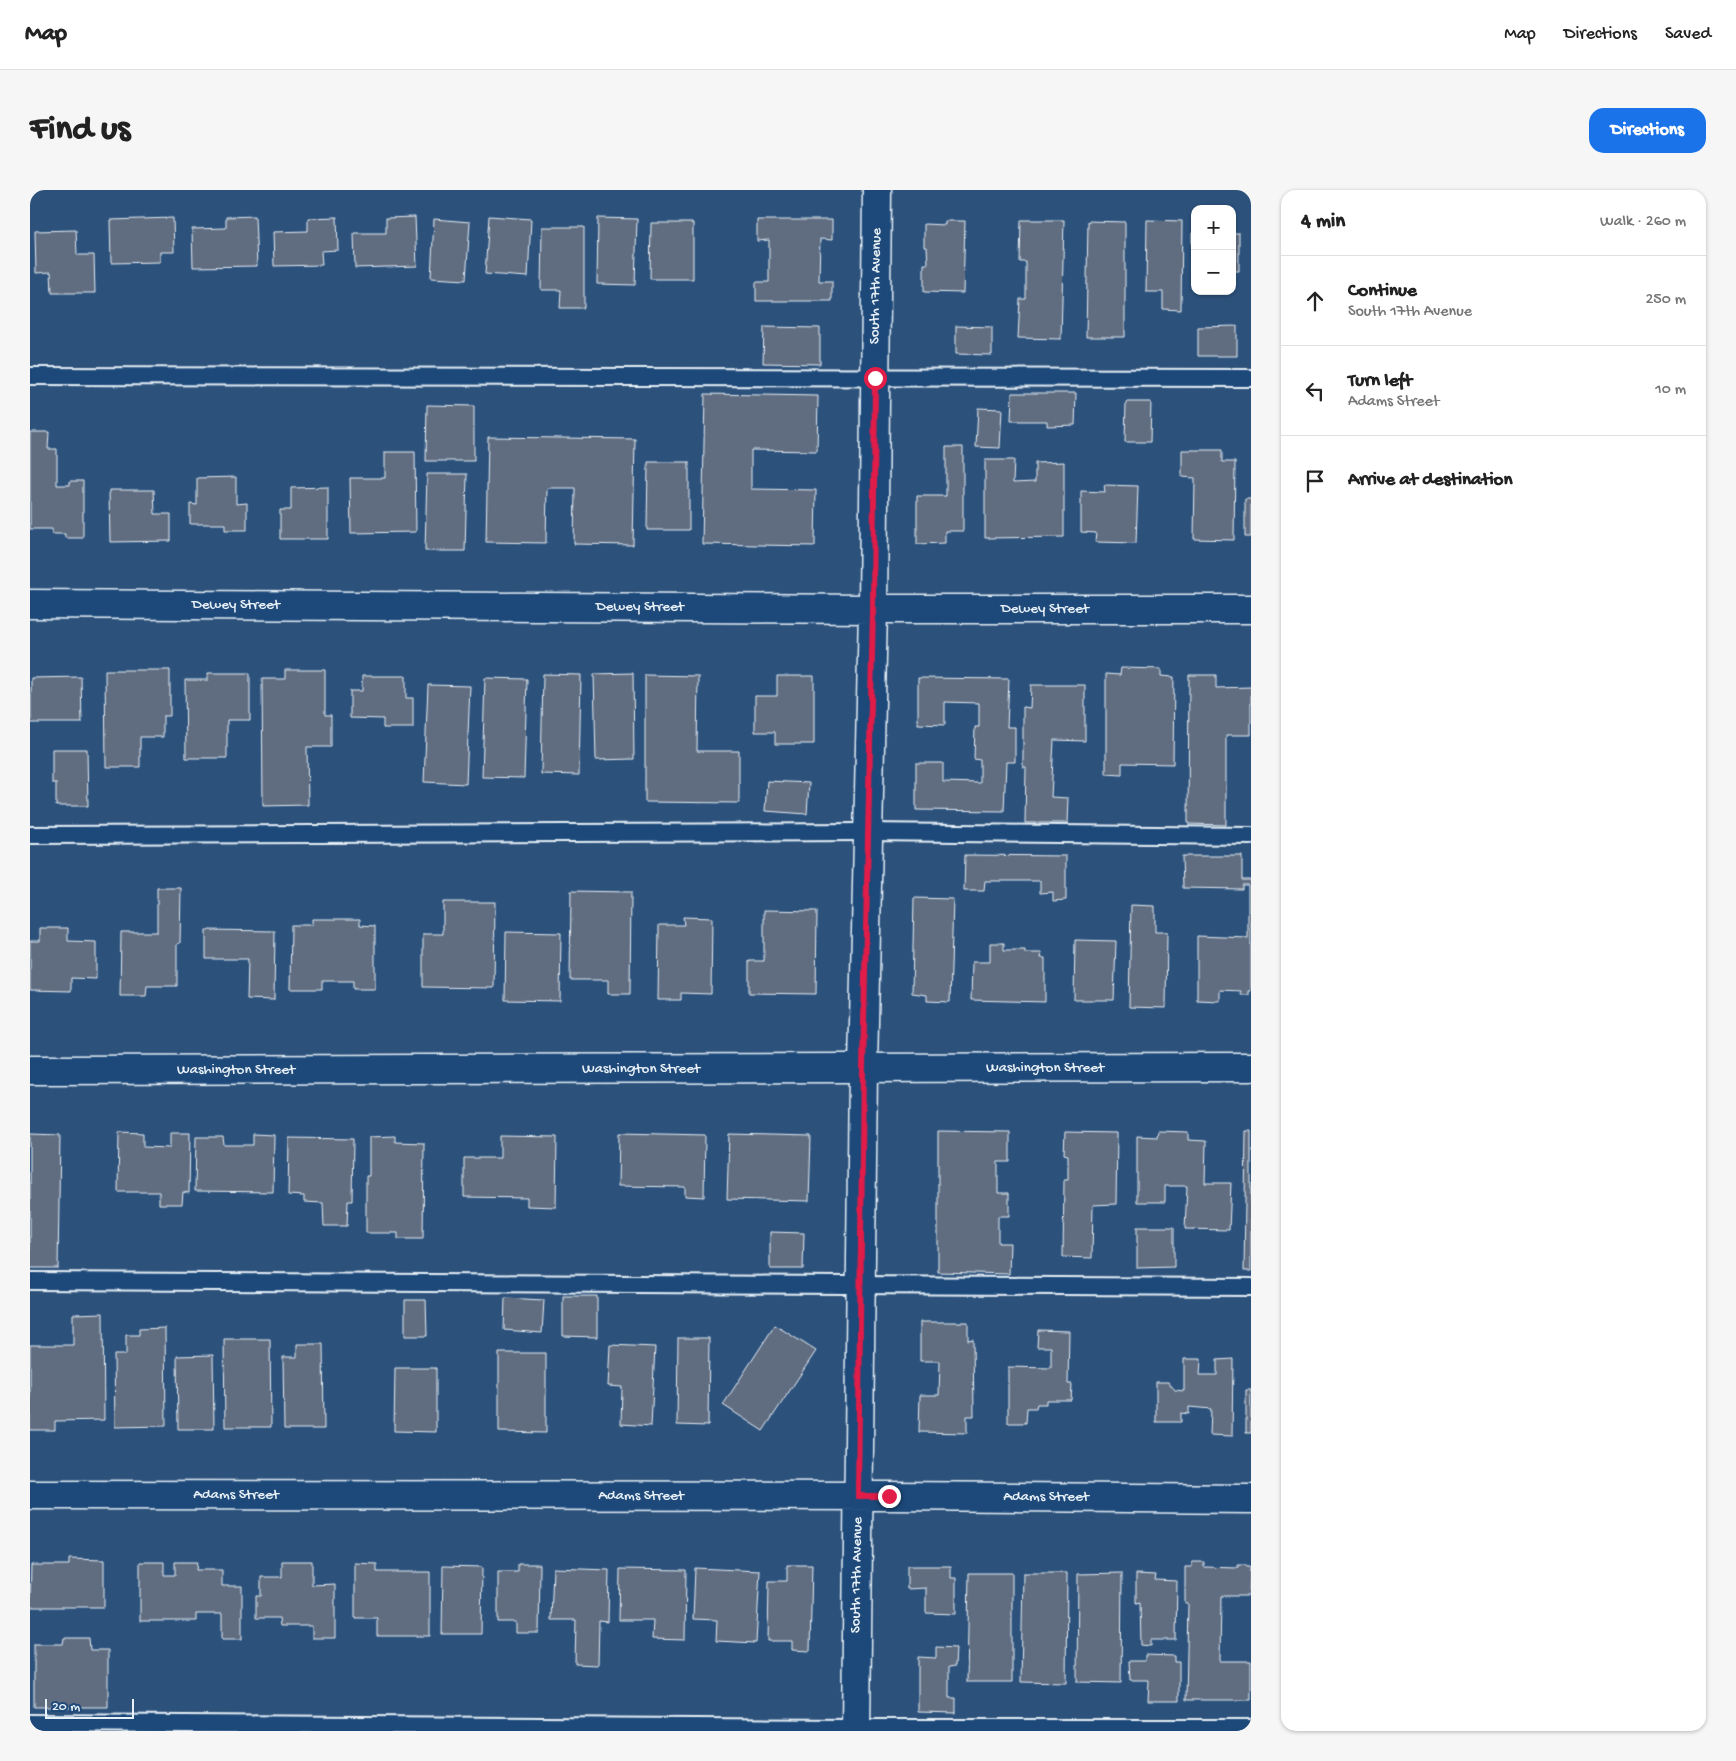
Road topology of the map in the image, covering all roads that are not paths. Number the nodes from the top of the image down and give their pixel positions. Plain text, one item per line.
1 (877, 190) edge
2 (30, 376) edge
3 (875, 378) junction
4 (1251, 378) edge
5 (30, 604) edge
6 (873, 609) junction
7 (1251, 609) edge
8 (868, 832) junction
9 (30, 835) edge
10 (1251, 836) edge
11 (1251, 1067) edge
12 (863, 1068) junction
13 (30, 1070) edge
14 (30, 1281) edge
15 (861, 1285) junction
16 (1251, 1287) edge
17 (30, 1495) edge
18 (858, 1496) junction
19 (1251, 1499) edge
20 (30, 1723) edge
21 (1251, 1728) edge
22 (856, 1730) edge

1 - 3 street, South 17th Avenue
2 - 3 lane
3 - 4 lane
3 - 6 street, South 17th Avenue
5 - 6 street, Dewey Street
6 - 7 street, Dewey Street
6 - 8 street, South 17th Avenue
8 - 9 lane
8 - 10 lane
8 - 12 street, South 17th Avenue
11 - 12 street, Washington Street
12 - 13 street, Washington Street
12 - 15 street, South 17th Avenue
14 - 15 lane
15 - 16 lane
15 - 18 street, South 17th Avenue
17 - 18 street, Adams Street
18 - 19 street, Adams Street
18 - 22 street, South 17th Avenue
20 - 22 lane
21 - 22 lane

